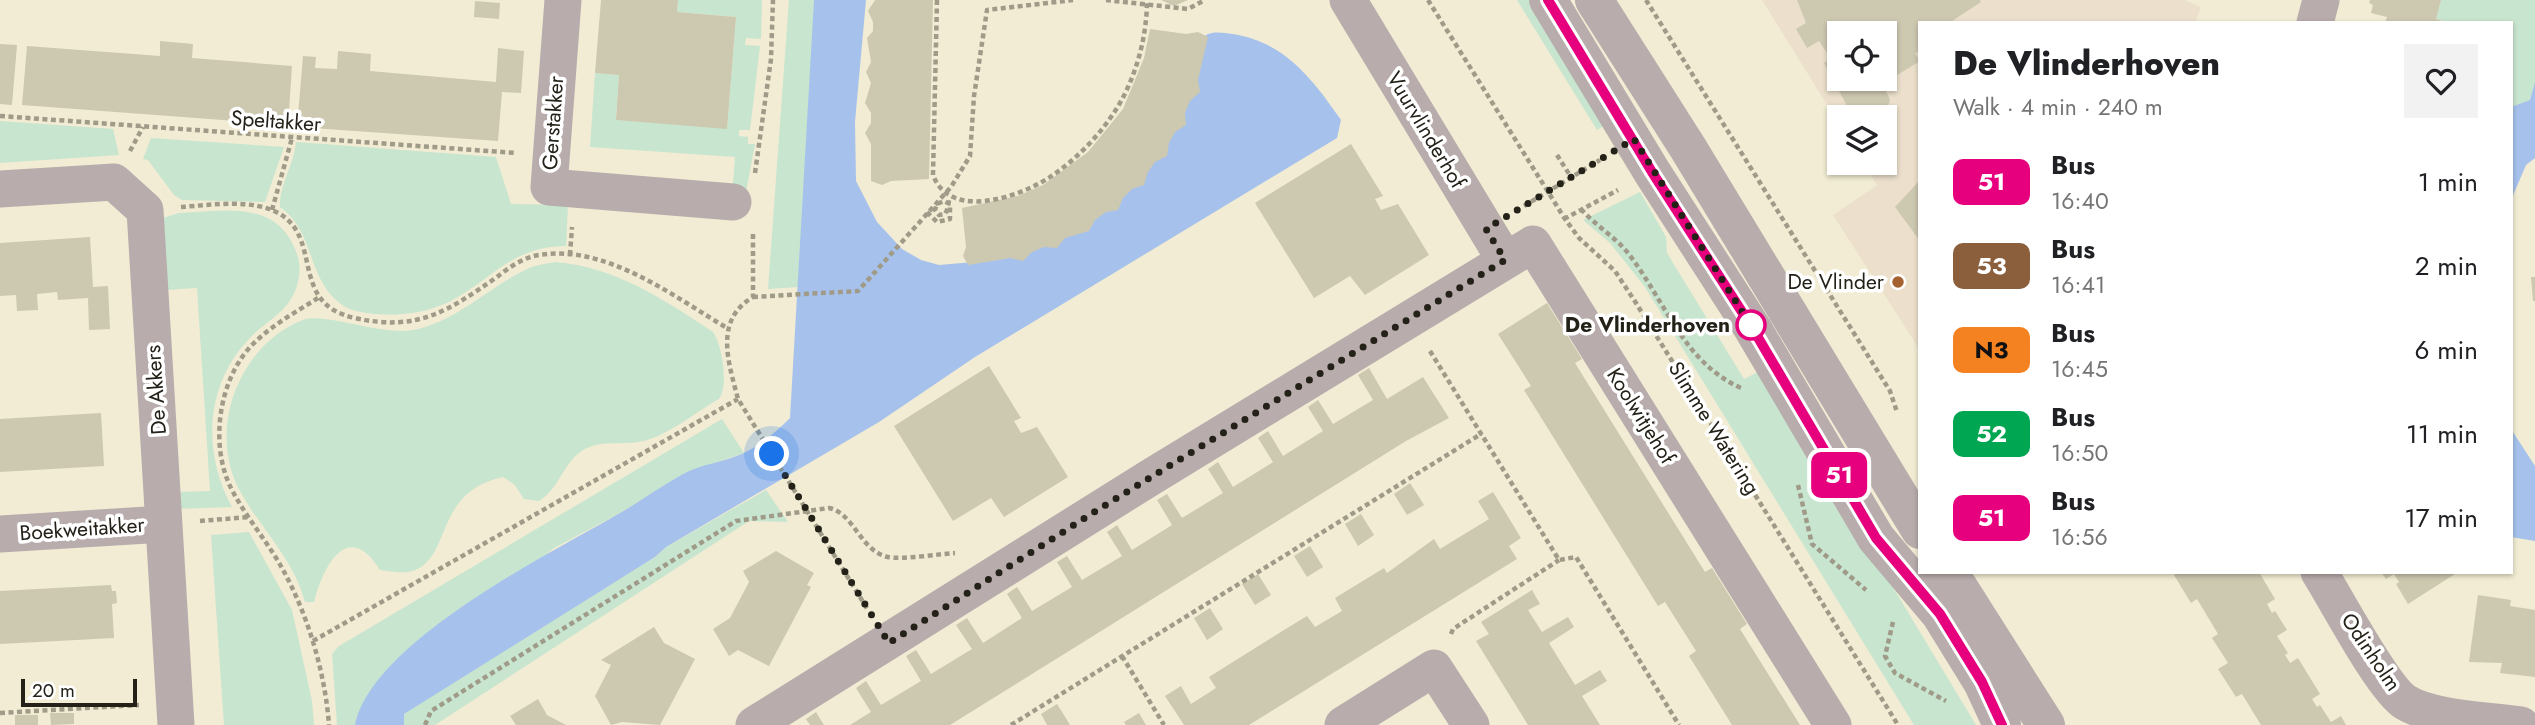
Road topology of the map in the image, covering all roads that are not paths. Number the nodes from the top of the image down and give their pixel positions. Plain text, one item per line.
1 (563, 0) edge
2 (1348, 0) edge
3 (1548, 0) edge
4 (1594, 0) edge
5 (2321, 0) edge
6 (2316, 21) edge
7 (0, 189) edge
8 (733, 202) dead end
9 (1505, 260) junction
10 (1916, 518) edge
11 (164, 524) junction
12 (0, 534) edge
13 (1876, 538) junction
14 (1949, 574) edge
15 (2320, 574) edge
16 (175, 714) edge
17 (754, 725) edge
18 (1343, 725) edge
19 (1471, 725) edge
20 (1833, 725) edge
21 (2002, 725) edge
22 (2046, 725) edge
23 (2521, 725) edge

1 - 8 street, Gerstakker
2 - 9 street, Vuurvlinderhof
3 - 13 street
4 - 10 street
5 - 6 street
7 - 11 street, De Akkers
9 - 17 street, Koolwitjehof
9 - 20 street, Koolwitjehof
10 - 13 street
11 - 12 street, Boekweitakker
11 - 16 street, De Akkers
13 - 21 street
14 - 22 street
15 - 23 street, Odinholm
18 - 19 street

